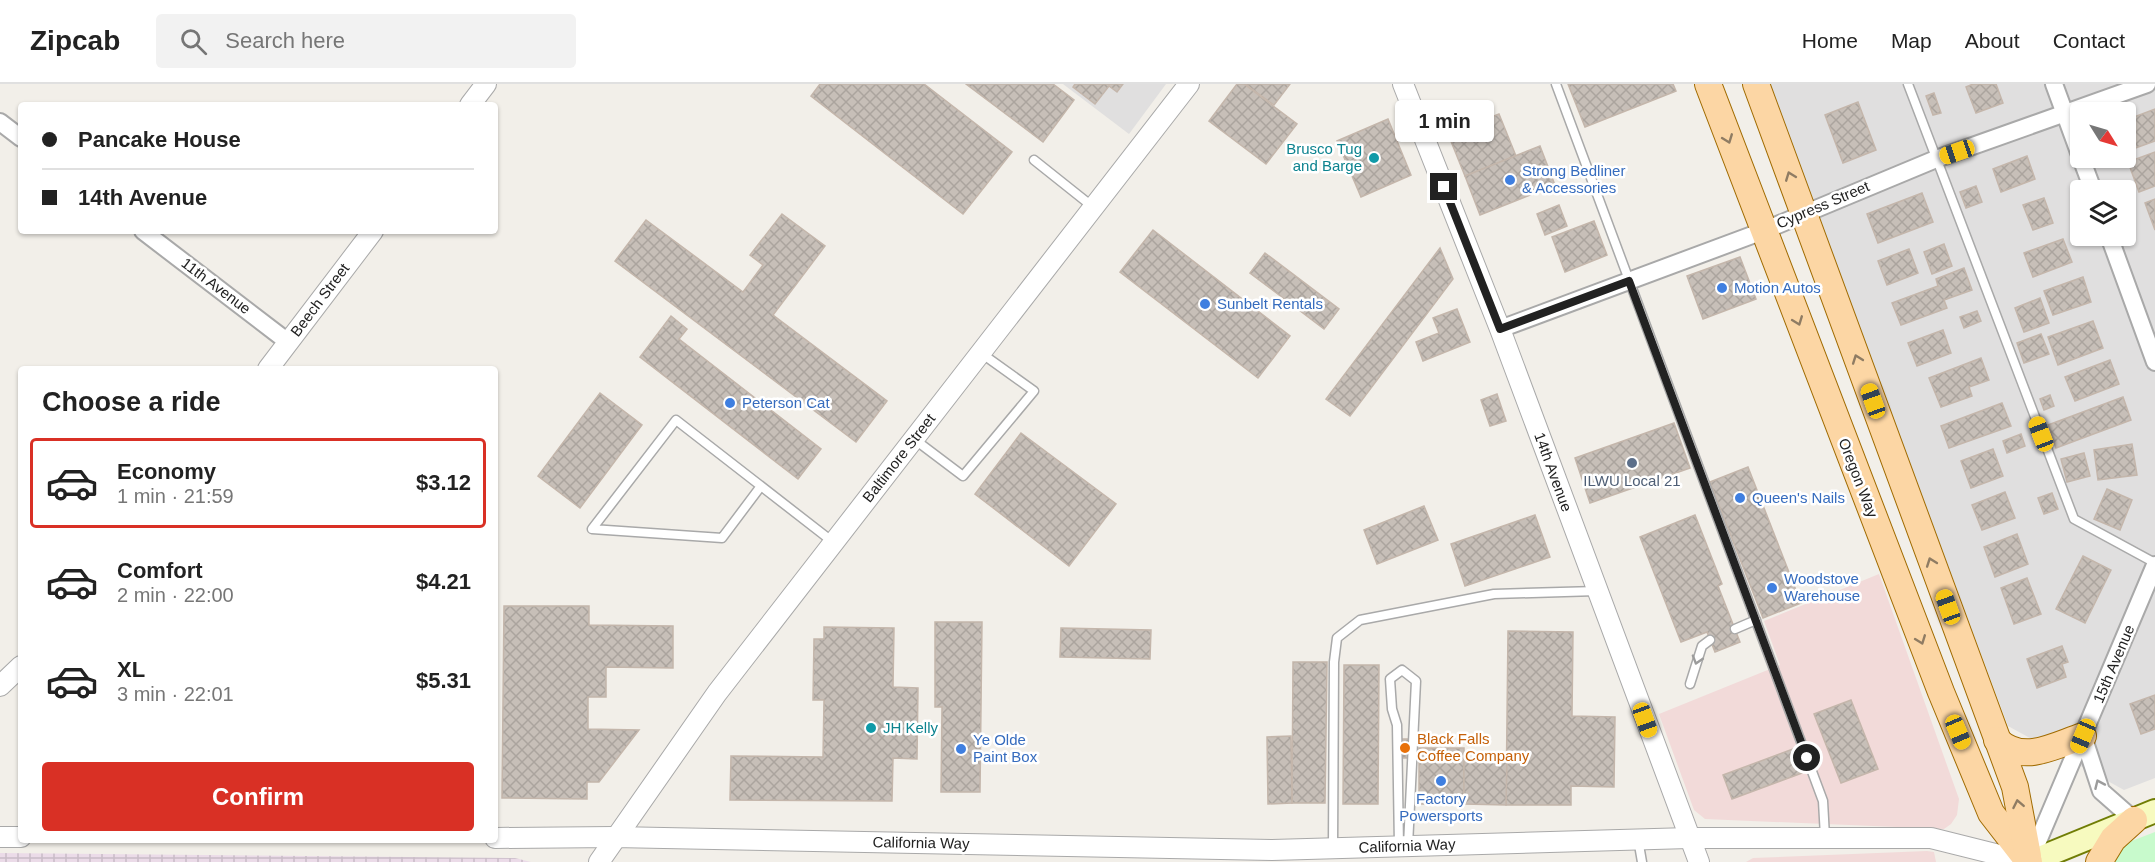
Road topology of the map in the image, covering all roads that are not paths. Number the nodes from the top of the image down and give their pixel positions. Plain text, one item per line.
1 (486, 84) edge
2 (1403, 84) edge
3 (1556, 84) edge
4 (1708, 84) edge
5 (1756, 84) edge
6 (1908, 84) edge
7 (2054, 84) edge
8 (2147, 84) edge
9 (1184, 86) edge
10 (472, 102) edge
11 (2066, 114) junction
12 (0, 122) edge
13 (2070, 125) edge
14 (18, 136) edge
15 (1936, 159) junction
16 (1034, 160) dead end
17 (1093, 207) junction
18 (1804, 212) junction
19 (1763, 231) junction
20 (147, 234) edge
21 (371, 234) edge
22 (2113, 246) edge
23 (1629, 281) junction
24 (1500, 329) junction
25 (288, 342) junction
26 (981, 353) junction
27 (2155, 362) edge
28 (270, 366) edge
29 (914, 439) junction
30 (761, 486) junction
31 (834, 543) junction
32 (2155, 564) edge
33 (1597, 591) junction
34 (1756, 620) junction
35 (1735, 629) dead end
36 (1710, 640) dead end
37 (18, 669) edge
38 (1690, 684) dead end
39 (0, 686) edge
40 (2083, 736) junction
41 (1997, 740) junction
42 (2144, 815) edge
43 (0, 837) edge
44 (18, 837) edge
45 (614, 837) junction
46 (498, 838) edge
47 (1689, 838) junction
48 (1825, 838) junction
49 (1638, 839) junction
50 (1403, 846) junction
51 (1333, 848) junction
52 (1274, 856) edge
53 (600, 862) edge
54 (1642, 862) edge
55 (1699, 862) edge
56 (2029, 862) edge
57 (2099, 862) edge

1 - 10 street
2 - 24 street, 14th Avenue
3 - 23 lane
4 -> 19 main road, Oregon Way
18 -> 5 main road
6 - 15 lane
7 - 11 street
8 - 11 street, Cypress Street
9 - 17 street, Baltimore Street
11 - 13 street
11 - 15 street, Cypress Street
12 - 14 street
15 - 18 street, Cypress Street
15 - 32 lane
16 - 17 lane
17 - 26 street, Baltimore Street
18 - 19 street, Cypress Street
41 -> 18 main road
19 - 23 street, Cypress Street
19 -> 56 main road, Oregon Way
20 - 25 street, 11th Avenue
21 - 25 street, Beech Street
22 - 27 street
23 - 24 street, Cypress Street
23 - 34 lane
24 - 33 street, 14th Avenue
25 - 28 street, Beech Street
26 - 29 street, Baltimore Street
26 - 29 lane
29 - 31 street, Baltimore Street
30 - 30 lane
30 - 31 lane
31 - 45 street, Baltimore Street
32 - 40 street, 15th Avenue
33 - 47 street, 14th Avenue
33 - 51 lane
34 - 35 lane
34 - 48 lane
36 -> 38 lane
37 - 39 street
40 - 41 main road
42 -> 40 street
40 - 56 street, 15th Avenue
56 -> 41 main road
42 - 56 main road
42 - 57 main road
43 - 44 street
45 - 46 street, California Way
45 - 52 street, California Way
45 - 53 street
47 - 48 street, California Way
47 - 49 street, California Way
47 - 55 street, 14th Avenue
48 - 56 street, California Way
49 - 50 street, California Way
49 - 54 lane
50 - 50 lane
50 - 51 street, California Way
51 - 52 street, California Way

